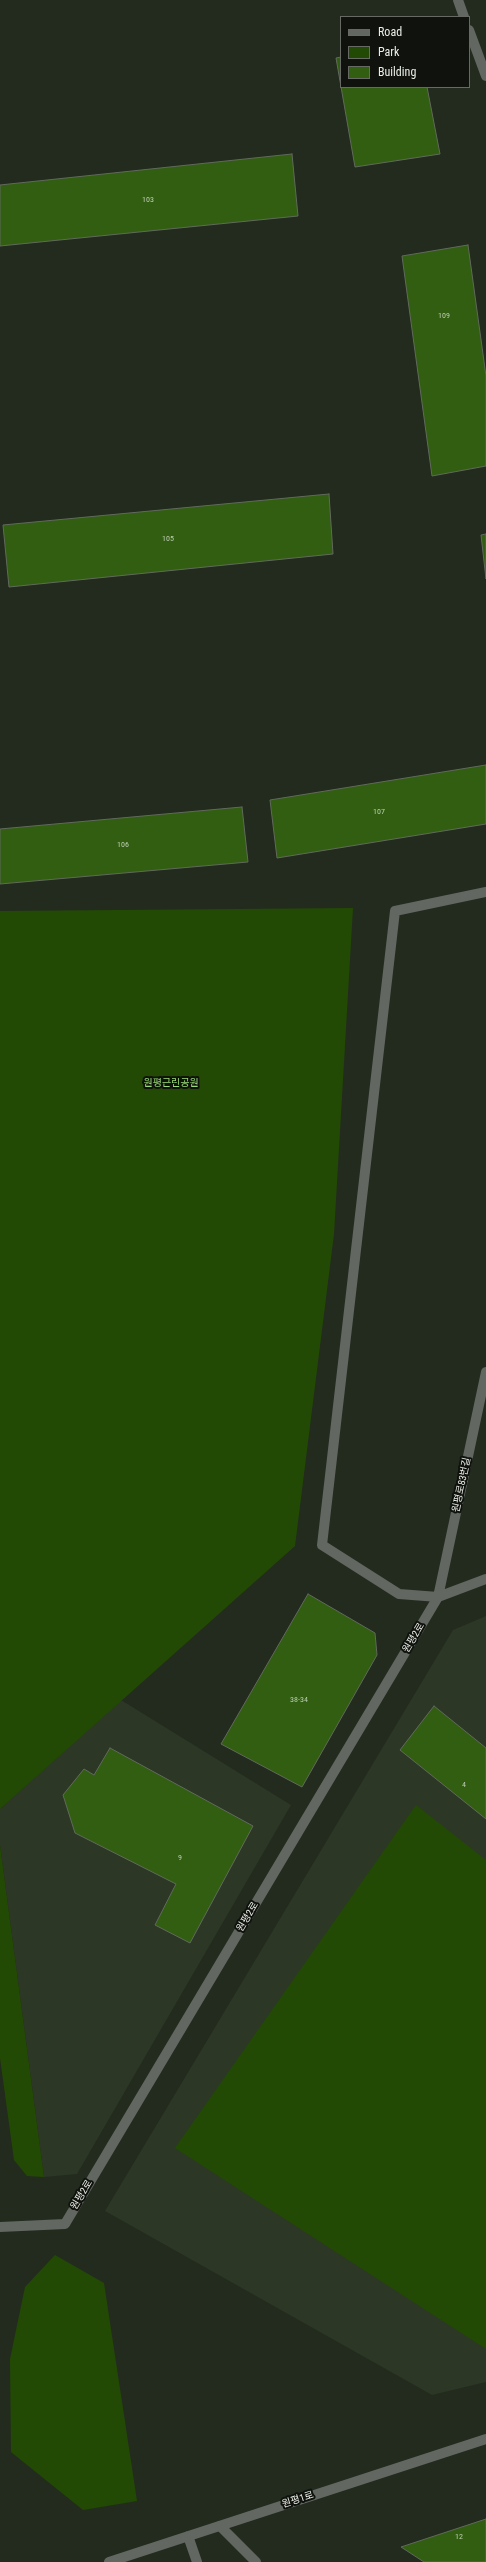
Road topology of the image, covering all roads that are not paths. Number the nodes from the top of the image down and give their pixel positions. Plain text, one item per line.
1 (458, 0) edge
2 (464, 16) edge
3 (470, 33) edge
4 (486, 76) edge
5 (486, 892) edge
6 (486, 1372) edge
7 (486, 1579) edge
8 (438, 1598) junction
9 (0, 2227) edge
10 (486, 2439) edge
11 (220, 2526) junction
12 (188, 2536) junction
13 (109, 2562) edge
14 (197, 2562) edge
15 (256, 2562) edge

1 - 2 street
3 - 4 street
5 - 8 street
6 - 8 street, 원평로83번길
7 - 8 street
8 - 9 street, 원평2로
10 - 11 street, 원평1로
11 - 12 street, 원평1로
11 - 15 street
12 - 13 street, 원평1로
12 - 14 street

